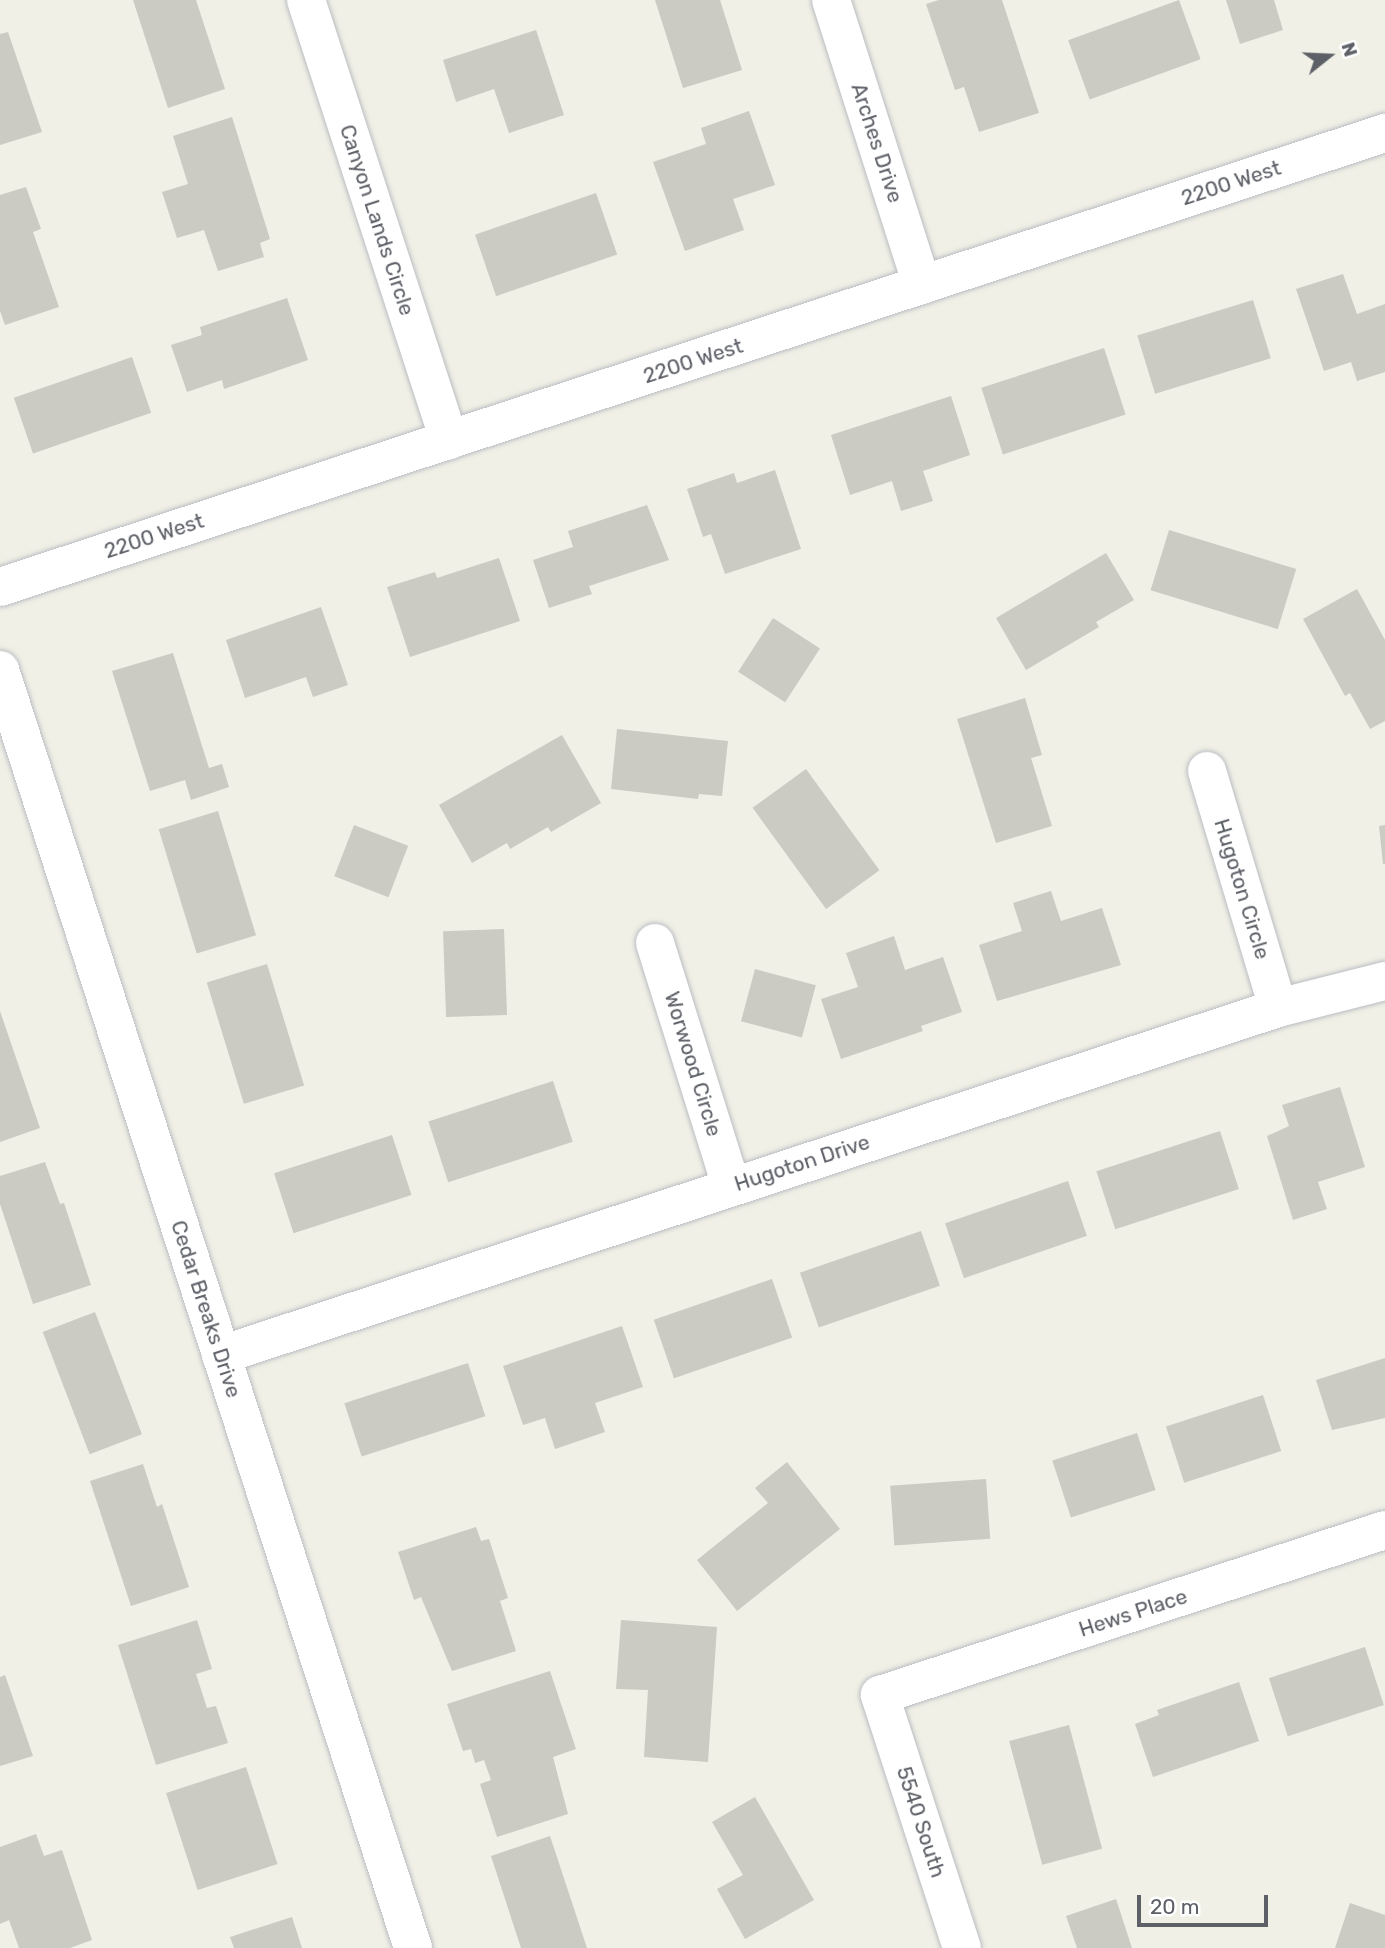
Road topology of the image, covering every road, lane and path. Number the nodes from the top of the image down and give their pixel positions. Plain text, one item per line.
1 (306, 0) edge
2 (831, 0) edge
3 (1385, 132) edge
4 (922, 285) junction
5 (449, 440) junction
6 (0, 587) edge
7 (0, 670) edge
8 (1207, 771) dead end
9 (655, 943) dead end
10 (1385, 981) edge
11 (1278, 1008) junction
12 (731, 1186) junction
13 (221, 1355) junction
14 (1385, 1530) edge
15 (880, 1695) joint
16 (413, 1948) edge
17 (962, 1948) edge

1 - 5 street, Canyon Lands Circle
2 - 4 street, Arches Drive
3 - 4 street, 2200 West
4 - 5 street, 2200 West
5 - 6 street, 2200 West
7 - 13 street, Cedar Breaks Drive
8 - 11 street, Hugoton Circle
9 - 12 street, Worwood Circle
10 - 11 street, Hugoton Drive
11 - 12 street, Hugoton Drive
12 - 13 street, Hugoton Drive
13 - 16 street, Cedar Breaks Drive
14 - 15 street, Hews Place
15 - 17 street, 5540 South

